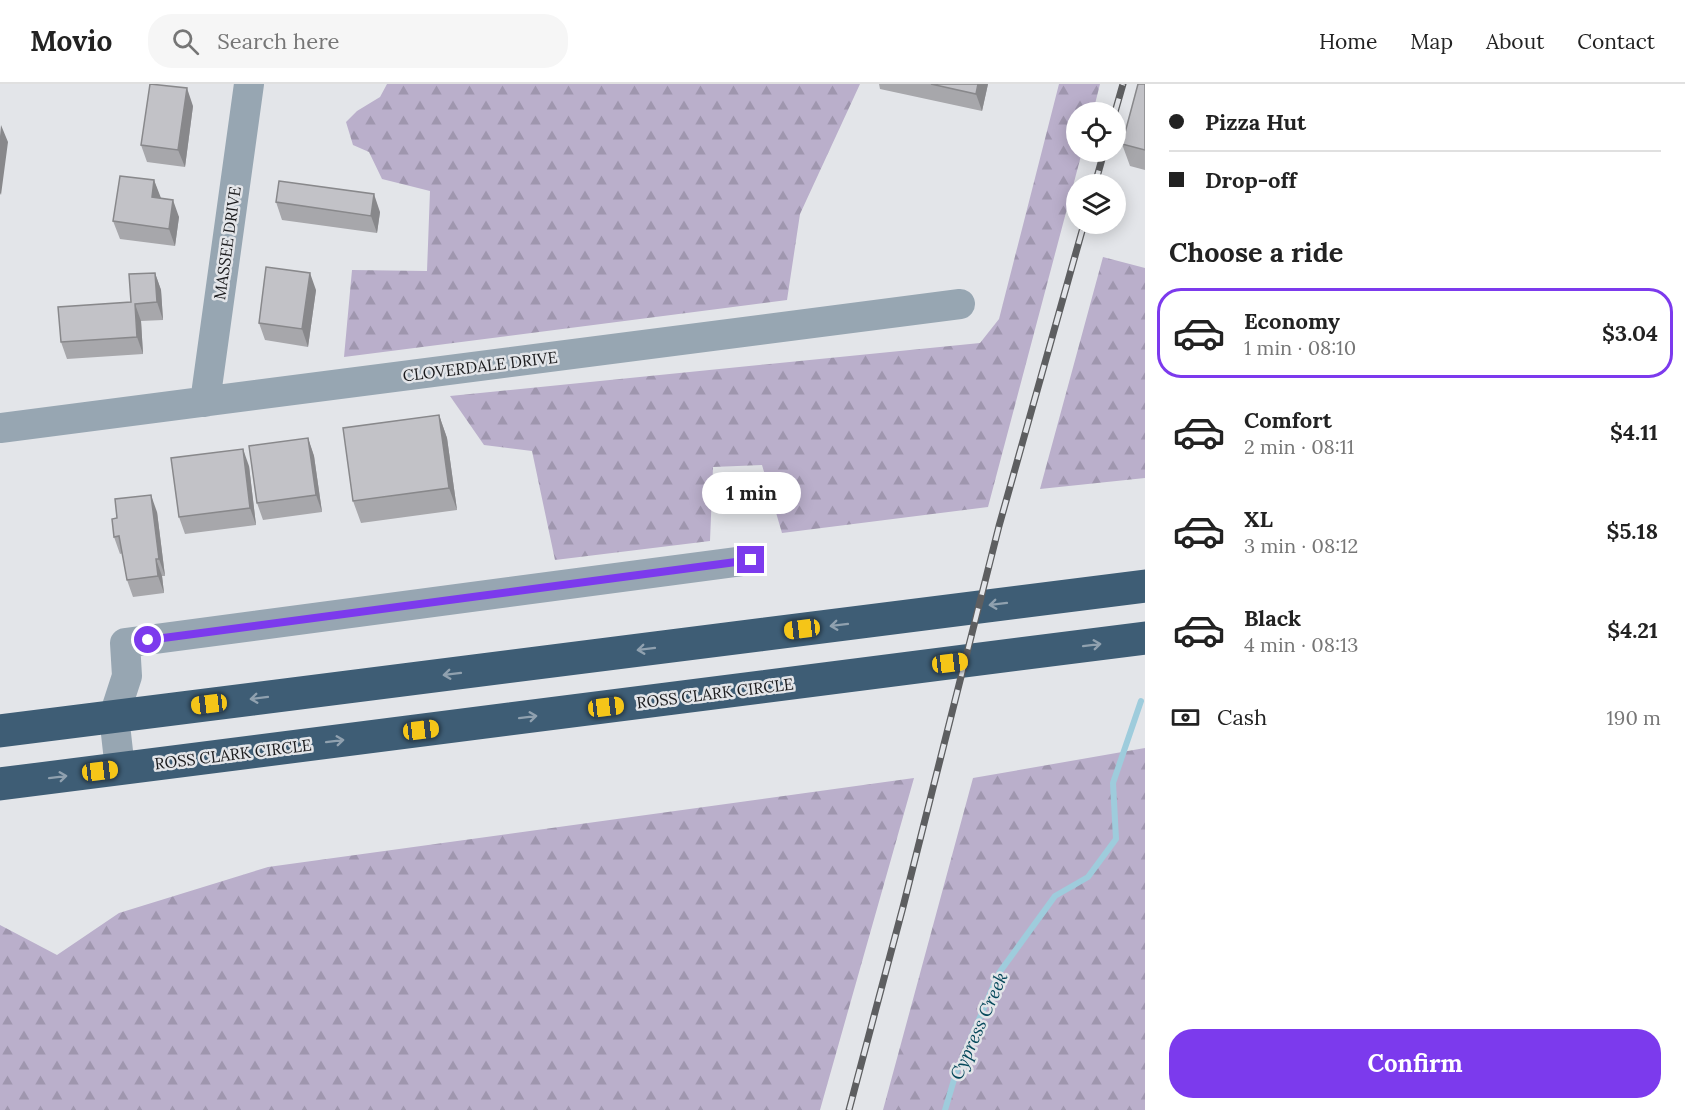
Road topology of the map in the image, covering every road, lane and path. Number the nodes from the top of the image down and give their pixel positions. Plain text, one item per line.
1 (249, 84) edge
2 (960, 304) dead end
3 (205, 402) junction
4 (0, 428) edge
5 (751, 560) dead end
6 (1145, 586) edge
7 (1145, 638) edge
8 (114, 716) junction
9 (0, 731) edge
10 (120, 769) junction
11 (0, 784) edge

1 - 3 street, MASSEE DRIVE
2 - 3 street, CLOVERDALE DRIVE
3 - 4 street, CLOVERDALE DRIVE
5 - 8 street
6 -> 8 highway
10 -> 7 highway, ROSS CLARK CIRCLE
8 - 9 highway
8 - 10 street
11 -> 10 highway, ROSS CLARK CIRCLE

